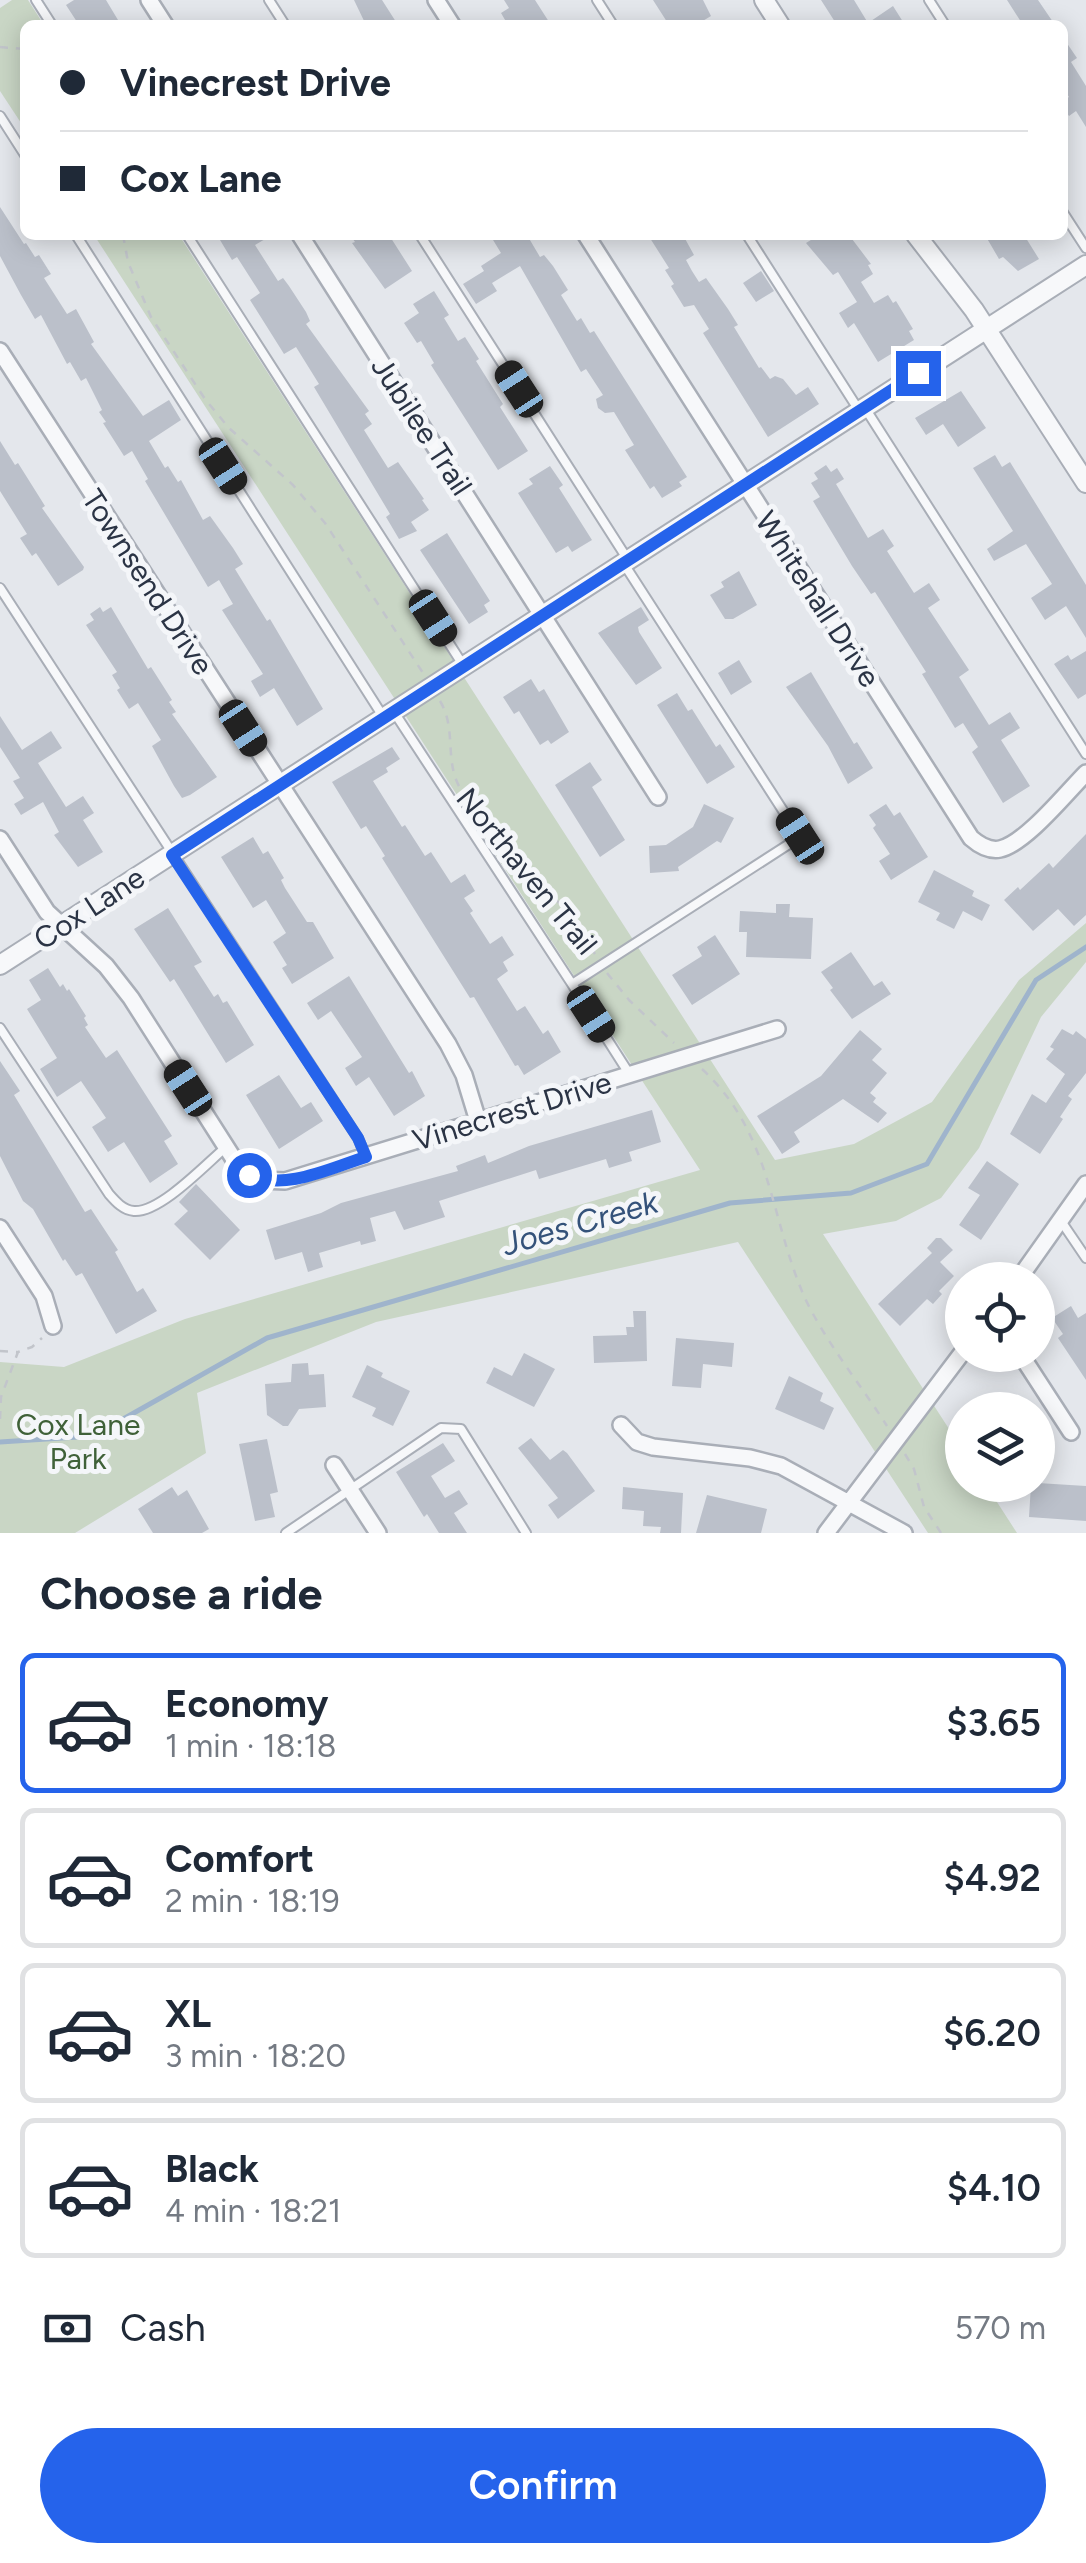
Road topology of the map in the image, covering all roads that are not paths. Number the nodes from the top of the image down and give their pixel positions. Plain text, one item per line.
1 (0, 116) edge
2 (20, 147) edge
3 (1068, 220) edge
4 (79, 240) edge
5 (190, 240) edge
6 (303, 240) edge
7 (423, 240) edge
8 (589, 240) edge
9 (750, 240) edge
10 (920, 240) edge
11 (1086, 248) edge
12 (1086, 265) edge
13 (986, 328) junction
14 (0, 352) edge
15 (862, 410) junction
16 (1086, 484) edge
17 (746, 486) junction
18 (626, 563) junction
19 (0, 588) edge
20 (544, 616) junction
21 (464, 667) junction
22 (390, 715) junction
23 (1086, 754) edge
24 (1086, 774) edge
25 (280, 786) junction
26 (658, 797) dead end
27 (0, 839) edge
28 (172, 855) junction
29 (60, 928) junction
30 (0, 965) edge
31 (572, 984) junction
32 (0, 1028) edge
33 (777, 1029) dead end
34 (630, 1075) junction
35 (478, 1121) junction
36 (226, 1148) junction
37 (366, 1157) junction
38 (1086, 1184) edge
39 (1061, 1221) junction
40 (0, 1228) edge
41 (1086, 1258) edge
42 (1031, 1262) edge
43 (53, 1326) road end
44 (947, 1372) edge
45 (1032, 1372) edge
46 (621, 1425) dead end
47 (1071, 1432) dead end
48 (334, 1465) dead end
49 (350, 1489) junction
50 (850, 1502) junction
51 (286, 1533) edge
52 (378, 1533) edge
53 (526, 1533) edge
54 (826, 1533) edge
55 (904, 1533) edge

1 - 2 lane
3 - 11 lane
4 - 22 lane
5 - 21 lane
6 - 20 street, Jubilee Trail
7 - 18 lane
8 - 17 street, Whitehall Drive
9 - 15 lane
10 - 13 street
12 - 13 street, Cox Lane
13 - 15 street, Cox Lane
13 - 16 street
14 - 25 street, Townsend Drive
15 - 17 street, Cox Lane
15 - 23 lane
17 - 18 street, Cox Lane
17 - 24 street, Whitehall Drive
18 - 20 street, Cox Lane
18 - 31 lane
19 - 28 lane
20 - 21 street, Cox Lane
20 - 26 street, Jubilee Trail
21 - 22 street, Cox Lane
22 - 25 street, Cox Lane
22 - 31 lane
25 - 28 street, Cox Lane
25 - 35 street, Townsend Drive
27 - 29 street, Vinecrest Drive
28 - 29 street, Cox Lane
28 - 37 lane
29 - 30 street, Cox Lane
29 - 36 street, Vinecrest Drive
31 - 34 lane
32 - 36 lane
33 - 34 street, Vinecrest Drive
34 - 35 street, Vinecrest Drive
35 - 37 street, Vinecrest Drive
36 - 37 street, Vinecrest Drive
38 - 39 street
39 - 41 lane
39 - 42 street
40 - 43 street
44 - 50 street
45 - 47 street
46 - 50 street
48 - 49 street
49 - 51 lane
49 - 52 street
49 - 53 lane
50 - 54 street
50 - 55 street

